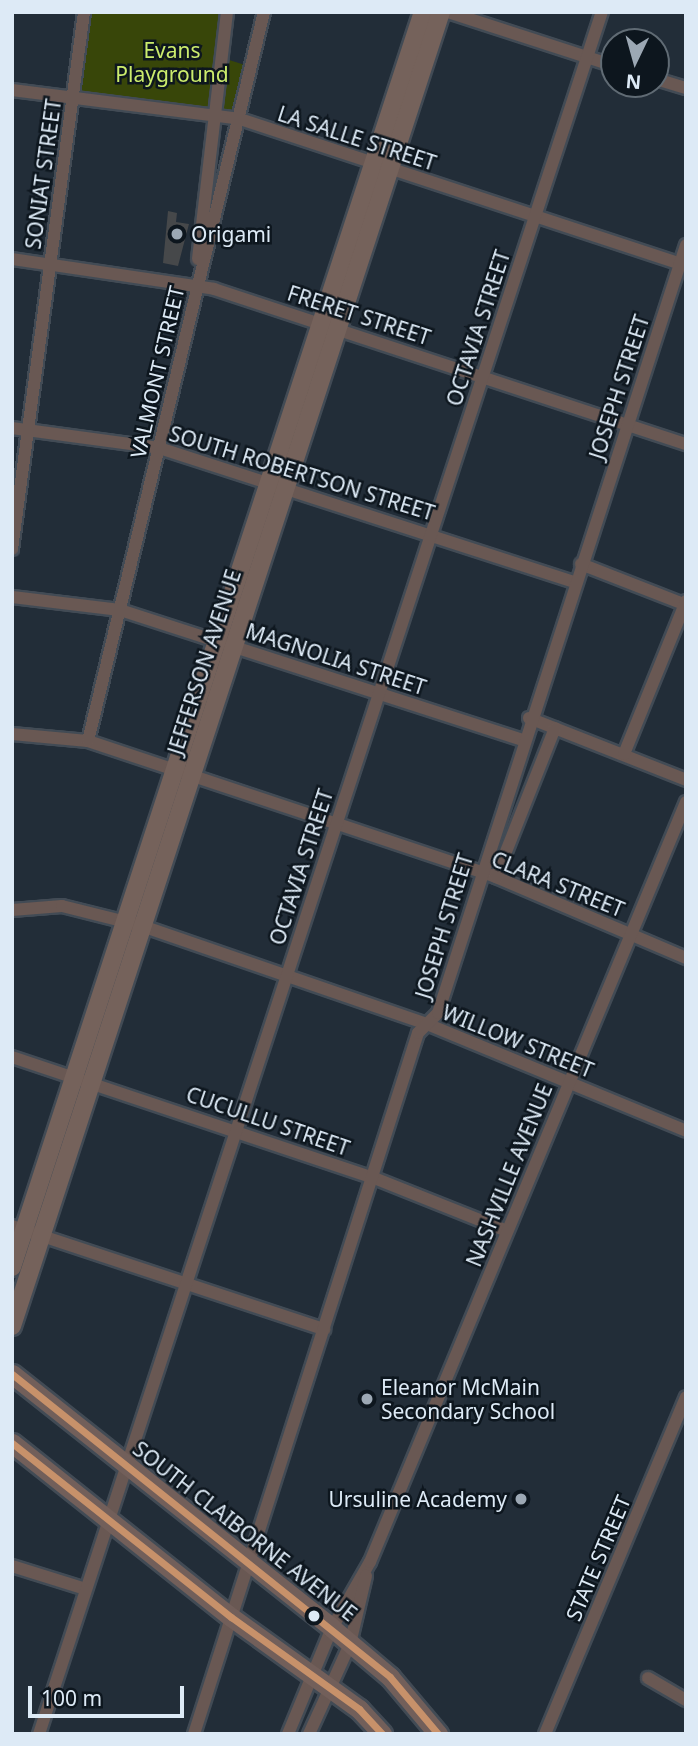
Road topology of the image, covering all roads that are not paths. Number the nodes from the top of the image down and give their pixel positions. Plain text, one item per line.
1 (84, 12) edge
2 (227, 12) edge
3 (264, 12) edge
4 (423, 12) edge
5 (441, 12) edge
6 (448, 12) edge
7 (601, 12) edge
8 (586, 57) junction
9 (600, 62) edge
10 (12, 90) edge
11 (72, 98) junction
12 (214, 116) junction
13 (240, 119) junction
14 (381, 166) junction
15 (534, 217) junction
16 (686, 245) edge
17 (12, 259) edge
18 (50, 264) junction
19 (680, 264) junction
20 (197, 285) junction
21 (320, 322) junction
22 (338, 328) junction
23 (482, 375) junction
24 (628, 423) junction
25 (12, 428) edge
26 (28, 430) junction
27 (686, 444) edge
28 (159, 448) junction
29 (278, 484) junction
30 (430, 533) junction
31 (12, 549) edge
32 (581, 564) junction
33 (575, 582) junction
34 (12, 597) edge
35 (685, 604) edge
36 (120, 610) junction
37 (225, 644) junction
38 (378, 693) junction
39 (529, 718) junction
40 (555, 728) junction
41 (12, 734) edge
42 (522, 740) junction
43 (88, 741) junction
44 (624, 754) junction
45 (184, 772) junction
46 (686, 780) edge
47 (686, 802) edge
48 (335, 823) junction
49 (481, 872) junction
50 (496, 877) junction
51 (12, 910) edge
52 (134, 924) junction
53 (631, 935) junction
54 (686, 958) edge
55 (287, 975) junction
56 (427, 1024) junction
57 (12, 1058) edge
58 (83, 1080) junction
59 (569, 1082) junction
60 (236, 1129) junction
61 (686, 1131) edge
62 (374, 1178) junction
63 (26, 1231) edge
64 (507, 1231) junction
65 (12, 1267) edge
66 (186, 1283) junction
67 (12, 1326) edge
68 (324, 1329) junction
69 (12, 1374) edge
70 (686, 1397) edge
71 (12, 1443) edge
72 (125, 1466) junction
73 (108, 1520) junction
74 (248, 1562) junction
75 (370, 1562) junction
76 (12, 1566) edge
77 (86, 1589) junction
78 (231, 1617) junction
79 (332, 1628) junction
80 (350, 1644) junction
81 (312, 1675) junction
82 (649, 1678) dead end
83 (330, 1688) junction
84 (686, 1700) edge
85 (39, 1734) edge
86 (194, 1734) edge
87 (288, 1734) edge
88 (309, 1734) edge
89 (382, 1734) edge
90 (438, 1734) edge
91 (545, 1734) edge

1 - 11 street, SONIAT STREET
2 - 12 street
3 - 13 street, VALMONT STREET
4 - 14 street, JEFFERSON AVENUE
5 - 14 street, JEFFERSON AVENUE
6 - 8 street
7 - 8 street, OCTAVIA STREET
8 - 9 street
8 - 15 street, OCTAVIA STREET
10 - 11 street, LA SALLE STREET
11 - 12 street, LA SALLE STREET
11 - 18 street, SONIAT STREET
12 - 13 street, LA SALLE STREET
12 - 20 street
13 - 14 street, LA SALLE STREET
13 - 20 street, VALMONT STREET
14 - 15 street, LA SALLE STREET
14 - 21 street, JEFFERSON AVENUE
14 - 22 street, JEFFERSON AVENUE
15 - 19 street, LA SALLE STREET
15 - 23 street, OCTAVIA STREET
16 - 19 street, JOSEPH STREET
17 - 18 street, FRERET STREET
18 - 20 street, FRERET STREET
18 - 26 street, SONIAT STREET
19 - 24 street, JOSEPH STREET
20 - 21 street, FRERET STREET
20 - 28 street, VALMONT STREET
21 - 22 street, FRERET STREET
21 - 29 street, JEFFERSON AVENUE
22 - 23 street, FRERET STREET
22 - 29 street, JEFFERSON AVENUE
23 - 24 street, FRERET STREET
23 - 30 street, OCTAVIA STREET
24 - 27 street, FRERET STREET
24 - 32 street, JOSEPH STREET
25 - 26 street, SOUTH ROBERTSON STREET
26 - 28 street, SOUTH ROBERTSON STREET
26 - 31 street, SONIAT STREET
28 - 29 street, SOUTH ROBERTSON STREET
28 - 36 street, VALMONT STREET
29 - 30 street, SOUTH ROBERTSON STREET
29 - 37 street, JEFFERSON AVENUE
30 - 33 street, SOUTH ROBERTSON STREET
30 - 38 street, OCTAVIA STREET
32 - 33 street, JOSEPH STREET
32 - 35 street
33 - 39 street, JOSEPH STREET
34 - 36 street, MAGNOLIA STREET
35 - 44 street
36 - 37 street, MAGNOLIA STREET
36 - 43 street, VALMONT STREET
37 - 38 street, MAGNOLIA STREET
37 - 45 street, JEFFERSON AVENUE
38 - 42 street, MAGNOLIA STREET
38 - 48 street, OCTAVIA STREET
39 - 40 street
39 - 42 street, JOSEPH STREET
40 - 44 street
40 - 50 street
41 - 43 street, CLARA STREET
42 - 49 street, JOSEPH STREET
43 - 45 street, CLARA STREET
44 - 46 street
45 - 48 street, CLARA STREET
45 - 52 street, JEFFERSON AVENUE
47 - 53 street, NASHVILLE AVENUE
48 - 49 street, CLARA STREET
48 - 55 street, OCTAVIA STREET
49 - 50 street, CLARA STREET
49 - 56 street, JOSEPH STREET
50 - 53 street, CLARA STREET
51 - 52 street, WILLOW STREET
52 - 55 street, WILLOW STREET
52 - 58 street, JEFFERSON AVENUE
53 - 54 street, CLARA STREET
53 - 59 street, NASHVILLE AVENUE
55 - 56 street, WILLOW STREET
55 - 60 street, OCTAVIA STREET
56 - 59 street, WILLOW STREET
56 - 62 street, JOSEPH STREET
57 - 58 street, CUCULLU STREET
58 - 60 street, CUCULLU STREET
58 - 63 street, JEFFERSON AVENUE
59 - 61 street, WILLOW STREET
59 - 64 street, NASHVILLE AVENUE
60 - 62 street, CUCULLU STREET
60 - 66 street, OCTAVIA STREET
62 - 64 street, CUCULLU STREET
62 - 68 street, JOSEPH STREET
63 - 65 street, JEFFERSON AVENUE
63 - 66 street
63 - 67 street, JEFFERSON AVENUE
64 - 75 street, NASHVILLE AVENUE
66 - 68 street
66 - 72 street, OCTAVIA STREET
68 - 74 street, JOSEPH STREET
69 - 72 main road, SOUTH CLAIBORNE AVENUE
70 - 91 street, STATE STREET
71 - 73 main road
72 - 73 street, OCTAVIA STREET
72 - 74 main road, SOUTH CLAIBORNE AVENUE
73 - 77 street, OCTAVIA STREET
73 - 78 main road
74 - 78 street, JOSEPH STREET
74 - 79 main road, SOUTH CLAIBORNE AVENUE
75 - 79 street, NASHVILLE AVENUE
75 - 80 street, NASHVILLE AVENUE
76 - 77 street
77 - 85 street, OCTAVIA STREET
78 - 81 main road
78 - 86 street, JOSEPH STREET
79 - 80 main road, SOUTH CLAIBORNE AVENUE
79 - 81 street, NASHVILLE AVENUE
80 - 83 street, NASHVILLE AVENUE
80 - 90 main road, SOUTH CLAIBORNE AVENUE
81 - 83 main road
81 - 87 street, NASHVILLE AVENUE
82 - 84 street
83 - 88 street, NASHVILLE AVENUE
83 - 89 main road

